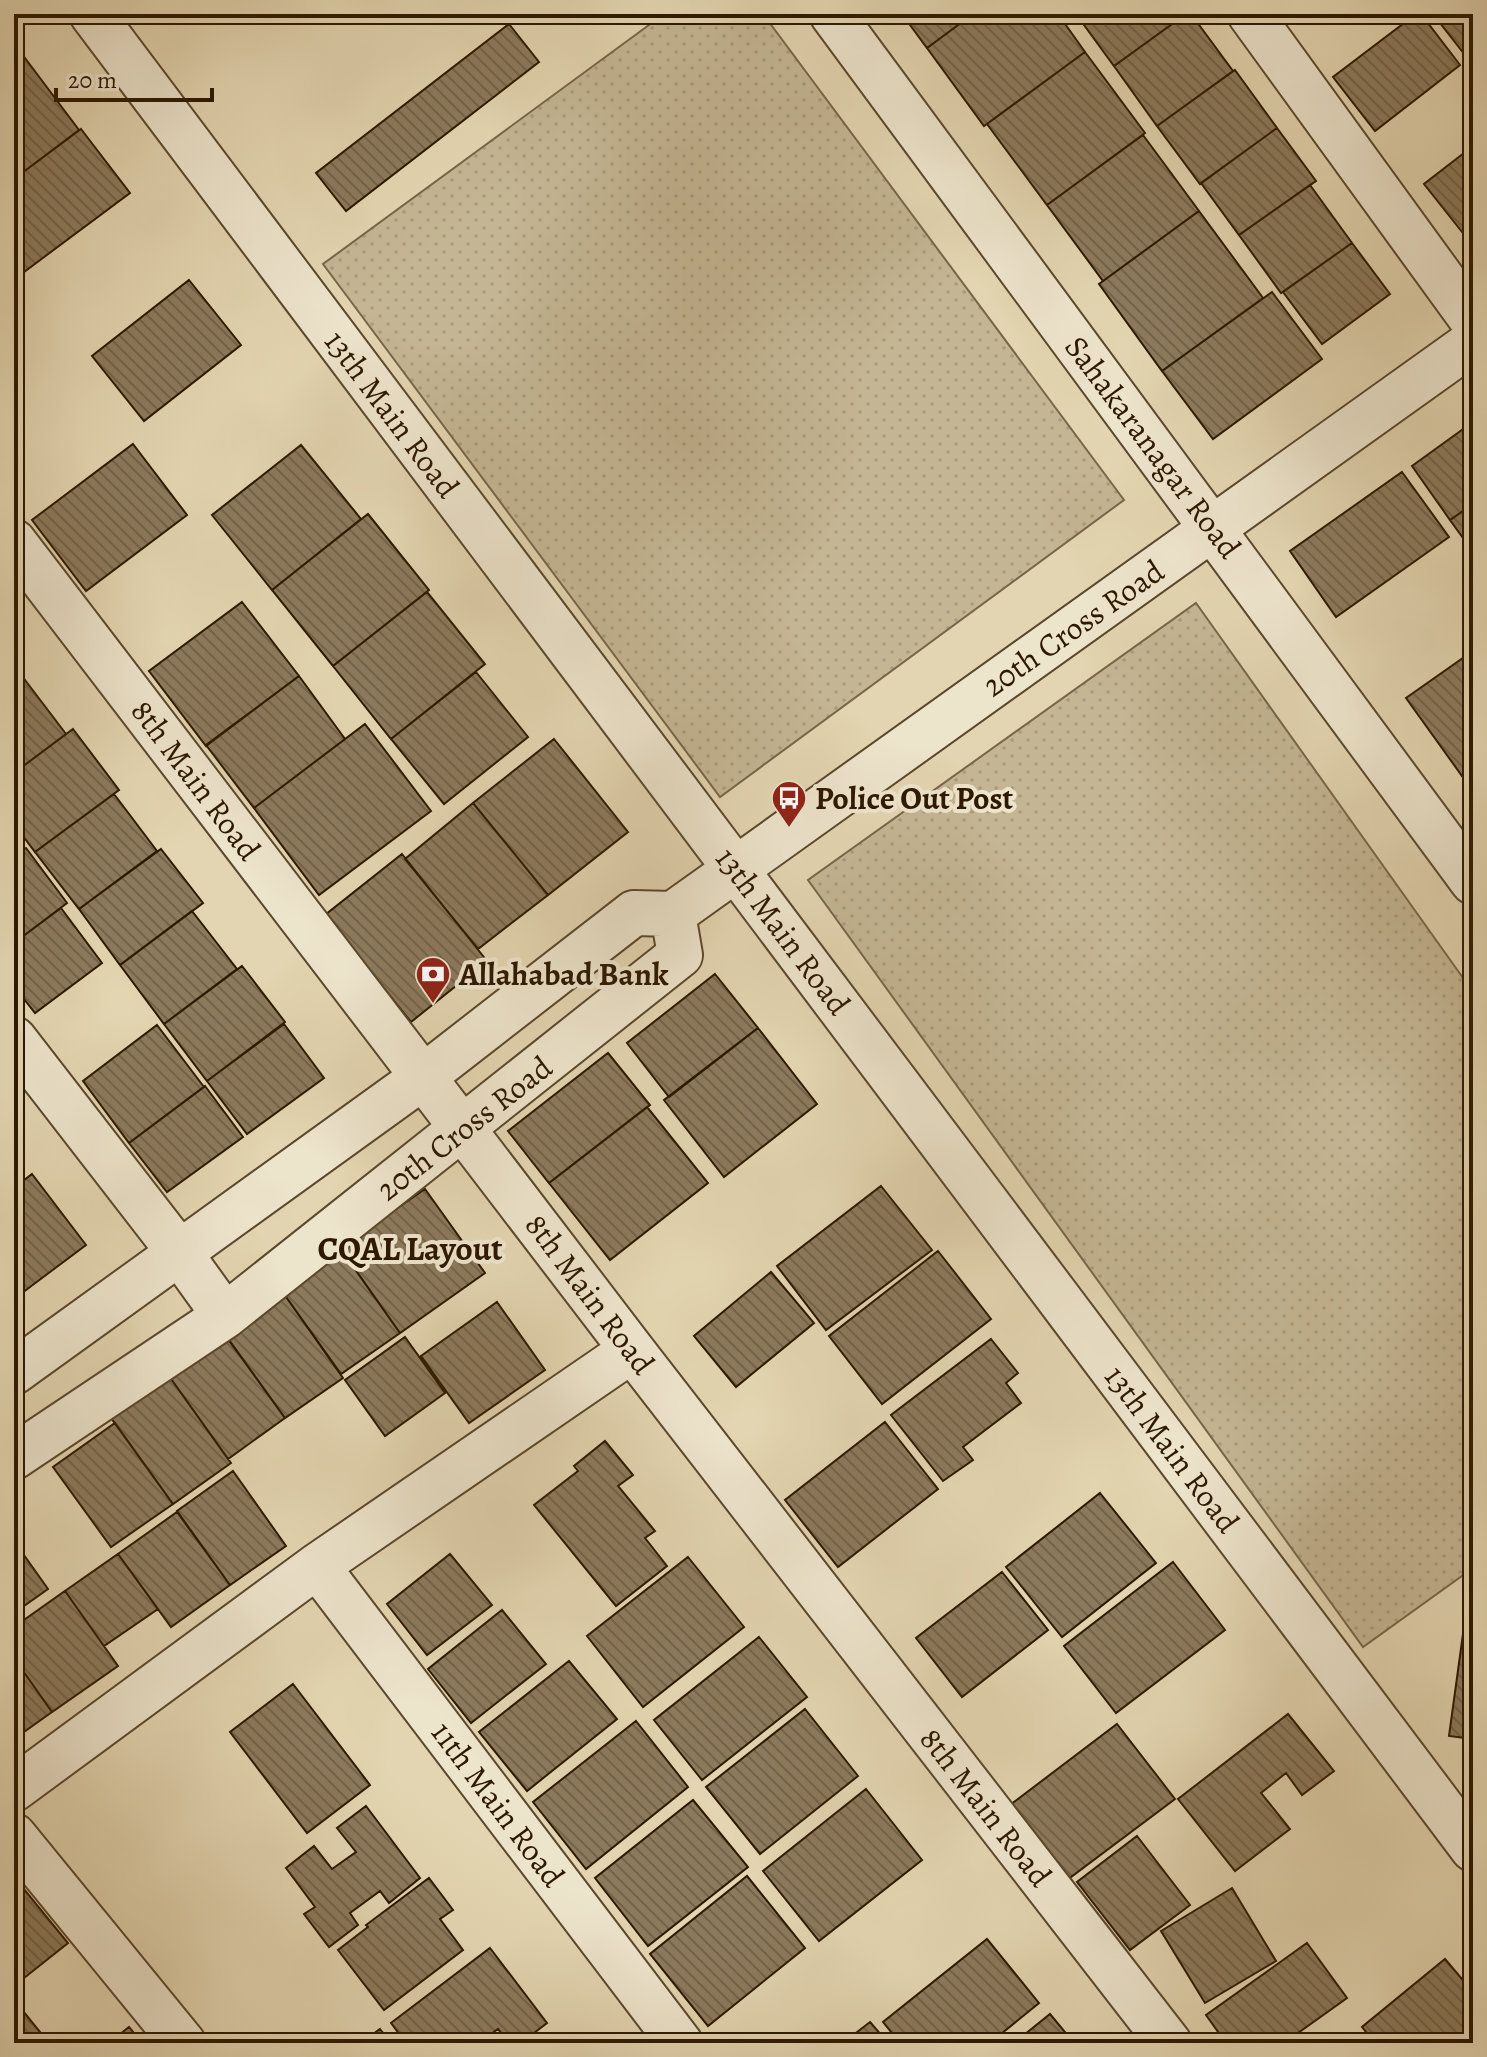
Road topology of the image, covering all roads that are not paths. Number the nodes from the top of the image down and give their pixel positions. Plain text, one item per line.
1 (92, 14) edge
2 (832, 14) edge
3 (1250, 14) edge
4 (1473, 321) edge
5 (1473, 342) edge
6 (1214, 529) junction
7 (14, 542) edge
8 (736, 867) junction
9 (1473, 882) edge
10 (673, 914) junction
11 (14, 1039) edge
12 (423, 1077) junction
13 (464, 1129) junction
14 (179, 1252) junction
15 (225, 1316) junction
16 (632, 1350) junction
17 (14, 1372) edge
18 (14, 1457) edge
19 (317, 1566) junction
20 (14, 1789) edge
21 (14, 1836) edge
22 (1473, 1849) edge
23 (183, 2043) edge
24 (680, 2043) edge
25 (1169, 2043) edge

1 - 8 street, 13th Main Road
2 - 6 street, Sahakaranagar Road
3 - 4 street
5 - 6 street, 20th Cross Road
6 - 8 street, 20th Cross Road
6 - 9 street, Sahakaranagar Road
7 - 12 street, 8th Main Road
8 - 10 street, 20th Cross Road
8 - 22 street, 13th Main Road
10 - 12 street, 20th Cross Road
10 - 13 street, 20th Cross Road
11 - 14 street
12 - 13 street, 8th Main Road
12 - 14 street, 20th Cross Road
13 - 15 street, 20th Cross Road
13 - 16 street, 8th Main Road
14 - 15 street
14 - 17 street, 20th Cross Road
15 - 18 street, 20th Cross Road
16 - 19 street
16 - 25 street, 8th Main Road
19 - 20 street
19 - 24 street, 11th Main Road
21 - 23 street

